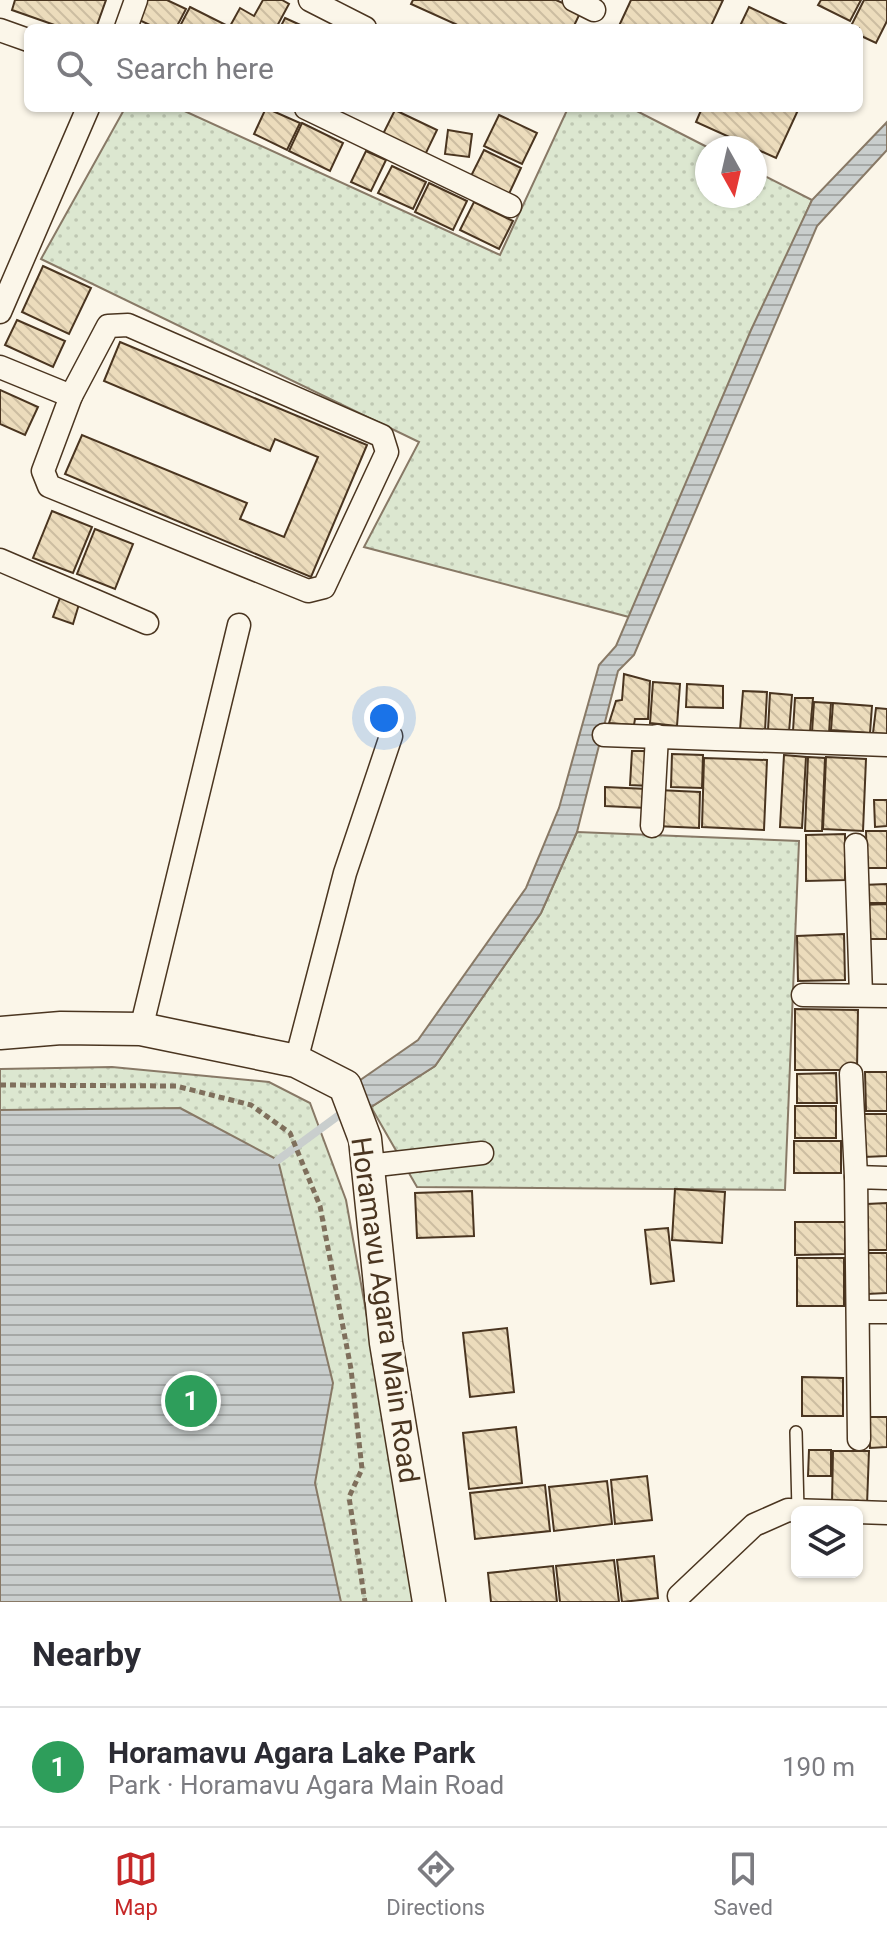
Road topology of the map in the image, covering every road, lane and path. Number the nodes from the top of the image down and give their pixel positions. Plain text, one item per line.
1 (136, 0) edge
2 (310, 0) edge
3 (574, 0) edge
4 (594, 10) dead end
5 (131, 24) edge
6 (357, 24) edge
7 (0, 30) edge
8 (24, 39) edge
9 (86, 112) edge
10 (314, 112) edge
11 (510, 206) dead end
12 (0, 312) edge
13 (0, 367) edge
14 (71, 396) junction
15 (0, 560) edge
16 (147, 623) dead end
17 (239, 625) dead end
18 (604, 735) dead end
19 (391, 736) dead end
20 (657, 736) junction
21 (887, 745) edge
22 (652, 826) dead end
23 (856, 845) dead end
24 (803, 995) dead end
25 (861, 995) junction
26 (887, 996) edge
27 (141, 1029) junction
28 (0, 1033) edge
29 (296, 1061) junction
30 (851, 1074) dead end
31 (0, 1085) edge
32 (482, 1153) dead end
33 (368, 1166) junction
34 (856, 1177) junction
35 (887, 1178) edge
36 (859, 1312) junction
37 (887, 1312) edge
38 (796, 1432) dead end
39 (859, 1439) dead end
40 (798, 1506) edge
41 (791, 1510) edge
42 (863, 1512) edge
43 (887, 1513) edge
44 (679, 1596) dead end
45 (365, 1602) edge
46 (429, 1602) edge

1 - 5 street
2 - 6 street
3 - 4 street
7 - 8 street
9 - 12 street
10 - 11 street
13 - 14 street
14 - 14 street
15 - 16 street
17 - 27 street
18 - 20 street
19 - 29 street
20 - 21 street
20 - 22 street
23 - 25 street
24 - 25 street
25 - 26 street
27 - 28 street, Horamavu Agara Main Road
27 - 29 street, Horamavu Agara Main Road
29 - 33 street, Horamavu Agara Main Road
30 - 34 street
31 - 45 path
32 - 33 street
33 - 46 street, Horamavu Agara Main Road
34 - 35 street
34 - 36 street
36 - 37 street
36 - 39 street
38 - 40 lane
41 - 44 street
42 - 43 street

